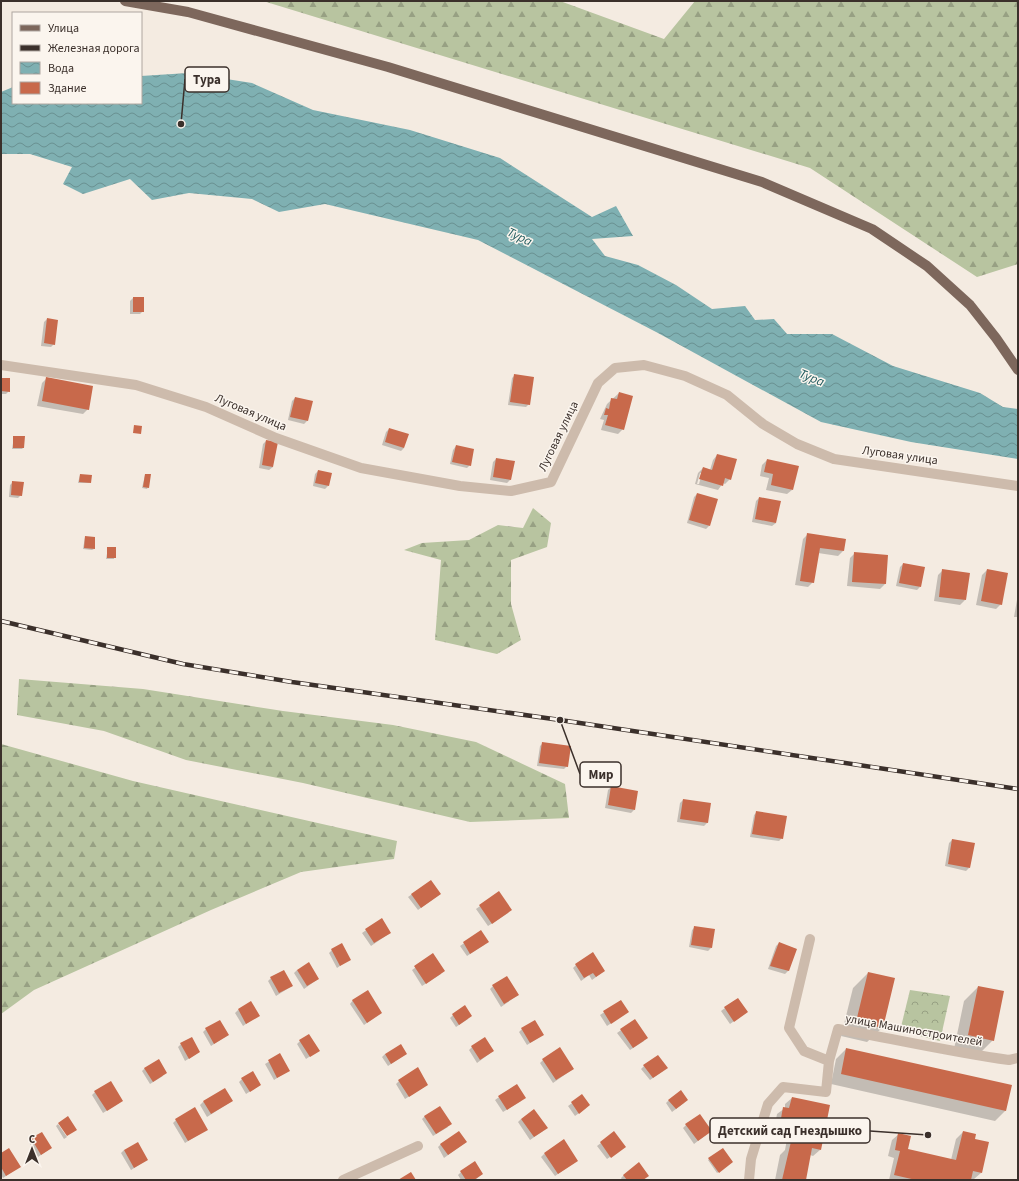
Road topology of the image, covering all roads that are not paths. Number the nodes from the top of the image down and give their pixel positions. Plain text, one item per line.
1 (125, 1) edge
2 (1, 365) edge
3 (1018, 370) edge
4 (1018, 486) edge
5 (810, 939) dead end
6 (1018, 1058) edge
7 (829, 1061) junction
8 (418, 1146) dead end
9 (343, 1180) edge
10 (749, 1180) edge

1 - 3 main road
2 - 4 street, Луговая улица
5 - 7 street
6 - 7 street, улица Машиностроителей
7 - 10 street
8 - 9 street

